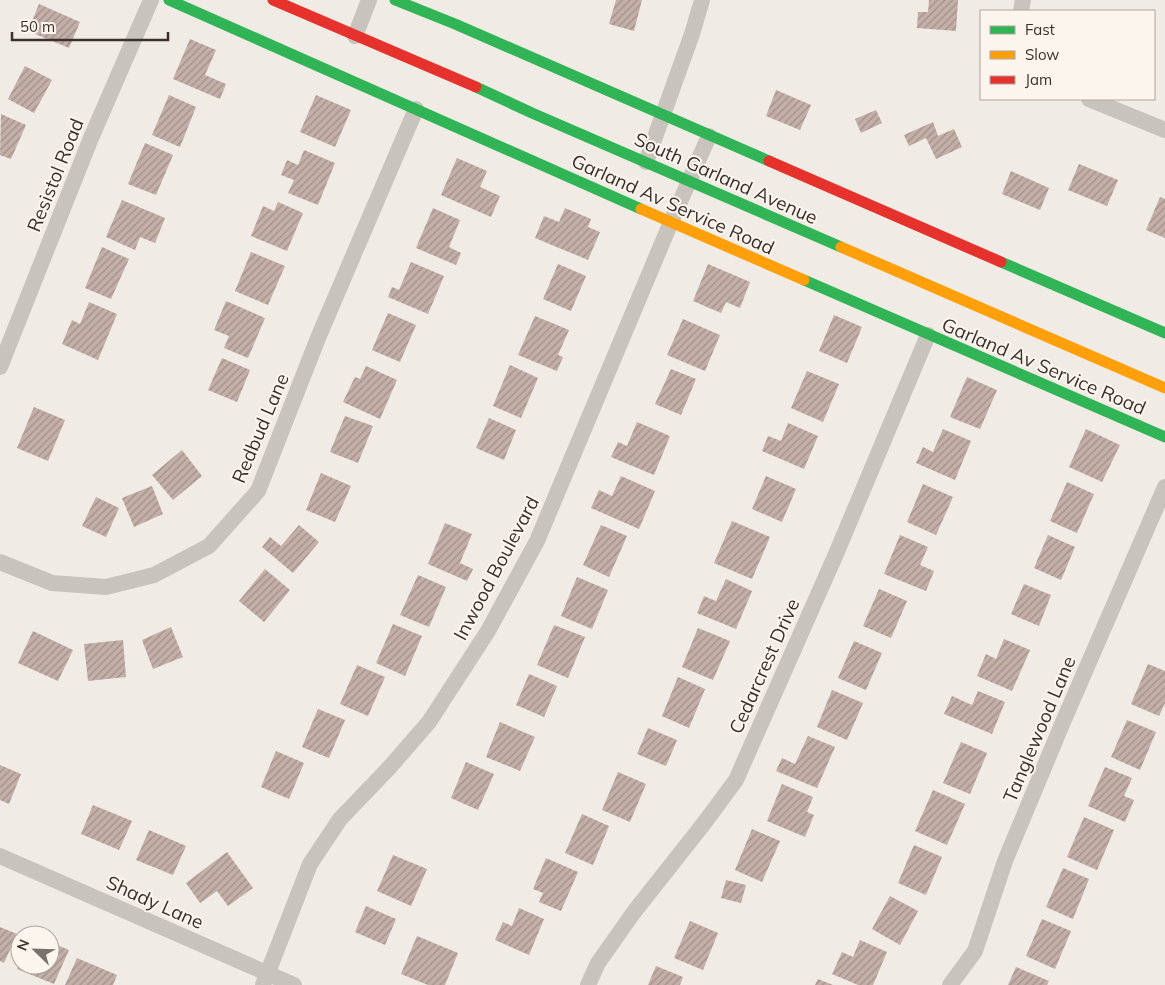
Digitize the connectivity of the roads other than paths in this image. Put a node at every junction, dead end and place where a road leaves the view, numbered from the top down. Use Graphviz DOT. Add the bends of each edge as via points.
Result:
graph roads {
  1 [pos="151,0"];
  2 [pos="168,0"];
  3 [pos="272,0"];
  4 [pos="369,0"];
  5 [pos="395,0"];
  6 [pos="702,0"];
  7 [pos="355,36"];
  8 [pos="1091,100"];
  9 [pos="416,110"];
  10 [pos="663,116"];
  11 [pos="1165,130"];
  12 [pos="709,136"];
  13 [pos="646,162"];
  14 [pos="689,181"];
  15 [pos="671,222"];
  16 [pos="1165,333"];
  17 [pos="928,335"];
  18 [pos="0,367"];
  19 [pos="1165,388"];
  20 [pos="1165,437"];
  21 [pos="1165,487"];
  22 [pos="0,562"];
  23 [pos="0,856"];
  24 [pos="265,979"];
  25 [pos="294,985"];
  26 [pos="588,985"];
  27 [pos="950,985"];
  1 -- 18 [label="street, Resistol Road" via="91,138"];
  2 -- 9 [label="main road, Garland Av Service Road"];
  3 -- 7 [label="main road, South Garland Avenue"];
  4 -- 7 [label="street"];
  5 -- 10 [label="main road, South Garland Avenue"];
  6 -- 10 [label="street"];
  7 -- 13 [label="main road, South Garland Avenue"];
  8 -- 11 [label="street"];
  9 -- 15 [label="main road, Garland Av Service Road"];
  9 -- 22 [label="street, Redbud Lane" via="318,338 258,491 210,546 154,574 106,587 52,583"];
  10 -- 12 [label="main road, South Garland Avenue"];
  10 -- 13 [label="street"];
  12 -- 14 [label="street, Inwood Boulevard"];
  12 -- 16 [label="main road, South Garland Avenue"];
  13 -- 14 [label="main road, South Garland Avenue"];
  14 -- 15 [label="street, Inwood Boulevard"];
  14 -- 19 [label="main road, South Garland Avenue"];
  15 -- 17 [label="main road, Garland Av Service Road"];
  15 -- 24 [label="street, Inwood Boulevard" via="537,541 488,631 429,722 340,819 310,864"];
  17 -- 20 [label="main road, Garland Av Service Road"];
  17 -- 26 [label="street, Cedarcrest Drive" via="736,780 634,912 598,963"];
  21 -- 27 [label="street, Tanglewood Lane" via="1005,861 974,951"];
  23 -- 24 [label="street, Shady Lane"];
  24 -- 25 [label="street, Shady Lane"];
}
